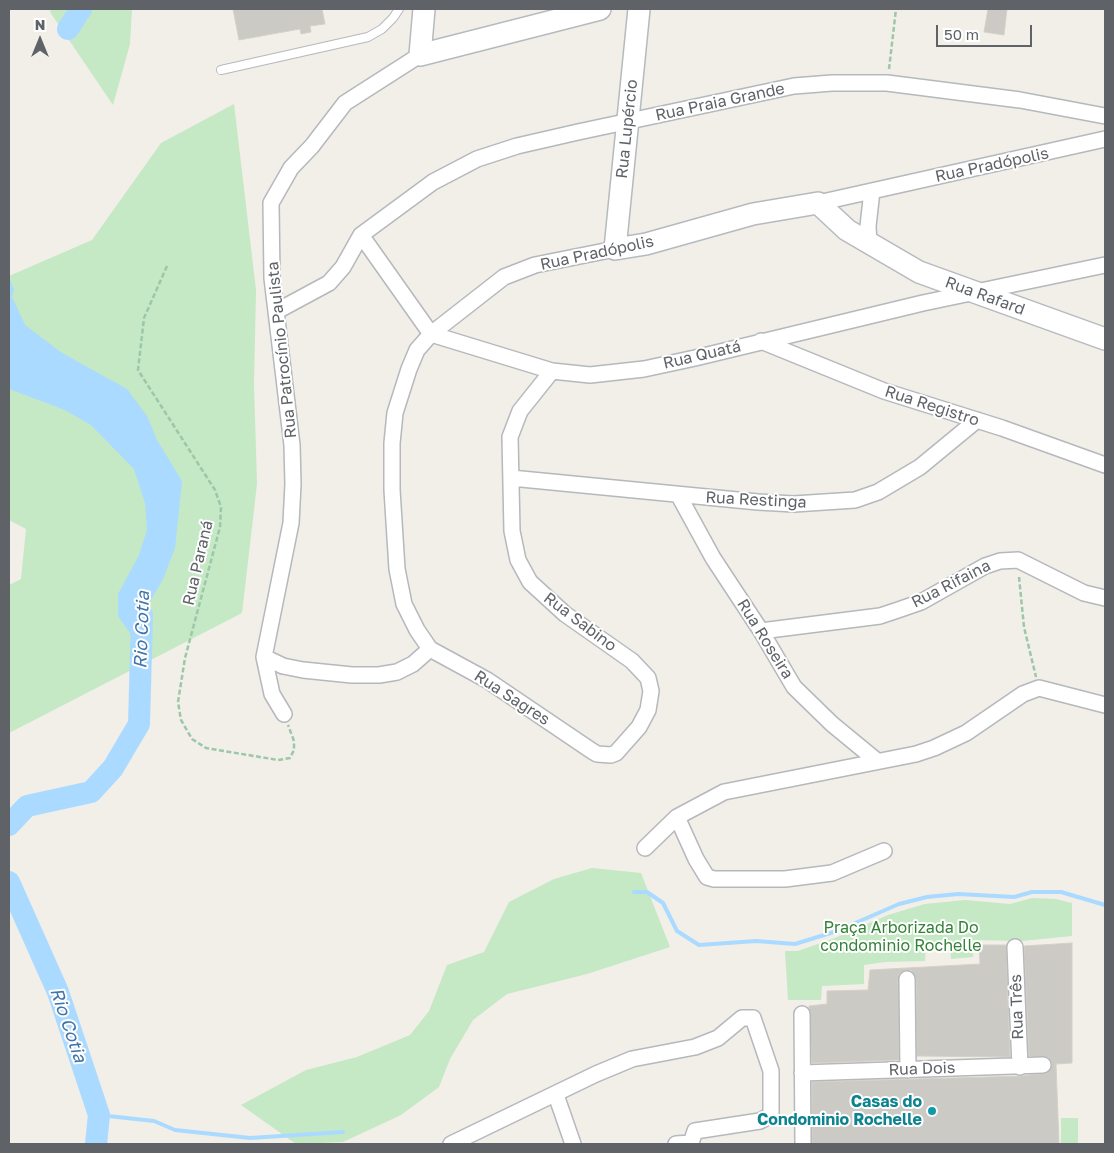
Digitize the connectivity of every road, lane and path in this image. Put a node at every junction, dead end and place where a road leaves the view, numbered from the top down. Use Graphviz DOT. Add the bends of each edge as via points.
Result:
graph roads {
  1 [pos="399,9"];
  2 [pos="424,9"];
  3 [pos="600,9"];
  4 [pos="638,9"];
  5 [pos="896,9"];
  6 [pos="420,55"];
  7 [pos="221,70"];
  8 [pos="887,83"];
  9 [pos="1105,116"];
  10 [pos="628,122"];
  11 [pos="1105,139"];
  12 [pos="872,191"];
  13 [pos="818,203"];
  14 [pos="361,235"];
  15 [pos="870,244"];
  16 [pos="616,249"];
  17 [pos="1105,265"];
  18 [pos="167,266"];
  19 [pos="928,275"];
  20 [pos="973,292"];
  21 [pos="923,303"];
  22 [pos="277,311"];
  23 [pos="431,334"];
  24 [pos="1105,339"];
  25 [pos="761,341"];
  26 [pos="552,371"];
  27 [pos="976,420"];
  28 [pos="1105,465"];
  29 [pos="511,478"];
  30 [pos="678,496"];
  31 [pos="1018,560"];
  32 [pos="1105,598"];
  33 [pos="761,631"];
  34 [pos="430,649"];
  35 [pos="264,657"];
  36 [pos="1039,688"];
  37 [pos="1105,705"];
  38 [pos="284,714"];
  39 [pos="592,751"];
  40 [pos="877,761"];
  41 [pos="677,817"];
  42 [pos="645,848"];
  43 [pos="884,851"];
  44 [pos="1015,947"];
  45 [pos="907,979"];
  46 [pos="802,1014"];
  47 [pos="1043,1065"];
  48 [pos="1020,1067"];
  49 [pos="908,1070"];
  50 [pos="802,1073"];
  51 [pos="556,1095"];
  52 [pos="471,1140"];
  53 [pos="452,1144"];
  54 [pos="573,1144"];
  55 [pos="676,1144"];
  56 [pos="802,1144"];
  1 -- 7 [label="lane" via="382,29 368,37"];
  2 -- 6 [label="street"];
  3 -- 6 [label="street, Rua Patrocínio Paulista"];
  4 -- 10 [label="street, Rua Lupércio"];
  5 -- 8 [label="path"];
  6 -- 22 [label="street, Rua Patrocínio Paulista" via="345,102 312,146 290,168 271,203 272,278"];
  8 -- 9 [label="street, Rua Praia Grande" via="1020,100"];
  8 -- 10 [label="street, Rua Praia Grande" via="794,86"];
  10 -- 14 [label="street, Rua Praia Grande" via="517,146 476,159 433,182"];
  10 -- 16 [label="street, Rua Lupércio"];
  11 -- 12 [label="street, Rua Pradópolis"];
  12 -- 13 [label="street, Rua Pradópolis"];
  12 -- 15 [label="street" via="868,226"];
  13 -- 15 [label="street, Rua Rafard" via="847,230"];
  13 -- 16 [label="street, Rua Pradópolis" via="753,214 646,244"];
  14 -- 22 [label="street, Rua Praia Grande" via="343,267 329,283"];
  14 -- 23 [label="street"];
  15 -- 19 [label="street, Rua Rafard"];
  16 -- 23 [label="street, Rua Pradópolis" via="535,265 504,277"];
  17 -- 20 [label="street, Rua Quatá"];
  18 -- 38 [label="path, Rua Paraná" via="144,318 138,370 216,490 221,507 220,528 185,658 178,702 180,720 192,739 206,748 278,760 290,758 294,750"];
  19 -- 20 [label="street, Rua Rafard"];
  19 -- 21 [label="street"];
  20 -- 21 [label="street, Rua Quatá"];
  20 -- 24 [label="street, Rua Rafard"];
  21 -- 25 [label="street, Rua Quatá"];
  22 -- 35 [label="street, Rua Patrocínio Paulista" via="292,445 292,513"];
  23 -- 26 [label="street, Rua Quatá"];
  23 -- 34 [label="street, Rua Pradópolis" via="417,350 409,368 395,413 392,443 397,569 404,604 416,630"];
  25 -- 26 [label="street, Rua Quatá" via="644,368 590,375"];
  25 -- 27 [label="street, Rua Registro" via="884,391"];
  26 -- 29 [label="street, Rua Sabino" via="520,411 510,437"];
  27 -- 28 [label="street, Rua Registro"];
  27 -- 30 [label="street, Rua Restinga" via="920,467 878,492 855,500 794,504"];
  29 -- 30 [label="street, Rua Restinga"];
  29 -- 39 [label="street, Rua Sabino" via="512,531 518,560 530,582 565,614 632,661 648,678 651,692 648,710 639,727 616,753 606,756"];
  30 -- 33 [label="street, Rua Roseira" via="713,558"];
  31 -- 32 [label="street" via="1084,593"];
  31 -- 33 [label="street, Rua Rifaina" via="992,562 921,602 880,616"];
  31 -- 36 [label="path" via="1024,628"];
  33 -- 40 [label="street, Rua Roseira" via="803,698"];
  34 -- 35 [label="street" via="413,664 397,672 379,675 303,670 283,666"];
  34 -- 39 [label="street, Rua Sagres" via="487,680"];
  35 -- 38 [label="street" via="272,694"];
  36 -- 37 [label="street"];
  36 -- 40 [label="street" via="1023,694 950,741 916,754"];
  40 -- 41 [label="street" via="724,792"];
  41 -- 42 [label="street"];
  41 -- 43 [label="street" via="696,859 707,876 714,879 785,879 832,873"];
  44 -- 48 [label="street, Rua Três"];
  45 -- 49 [label="street"];
  46 -- 50 [label="street"];
  47 -- 48 [label="street, Rua Dois"];
  48 -- 49 [label="street, Rua Dois"];
  49 -- 50 [label="street, Rua Dois"];
  50 -- 56 [label="street"];
  51 -- 52 [label="street"];
  51 -- 54 [label="street"];
  51 -- 55 [label="street" via="632,1059 695,1047 718,1038 742,1018 753,1018 771,1071 771,1114 760,1121 695,1132 691,1143"];
  52 -- 53 [label="street"];
}
